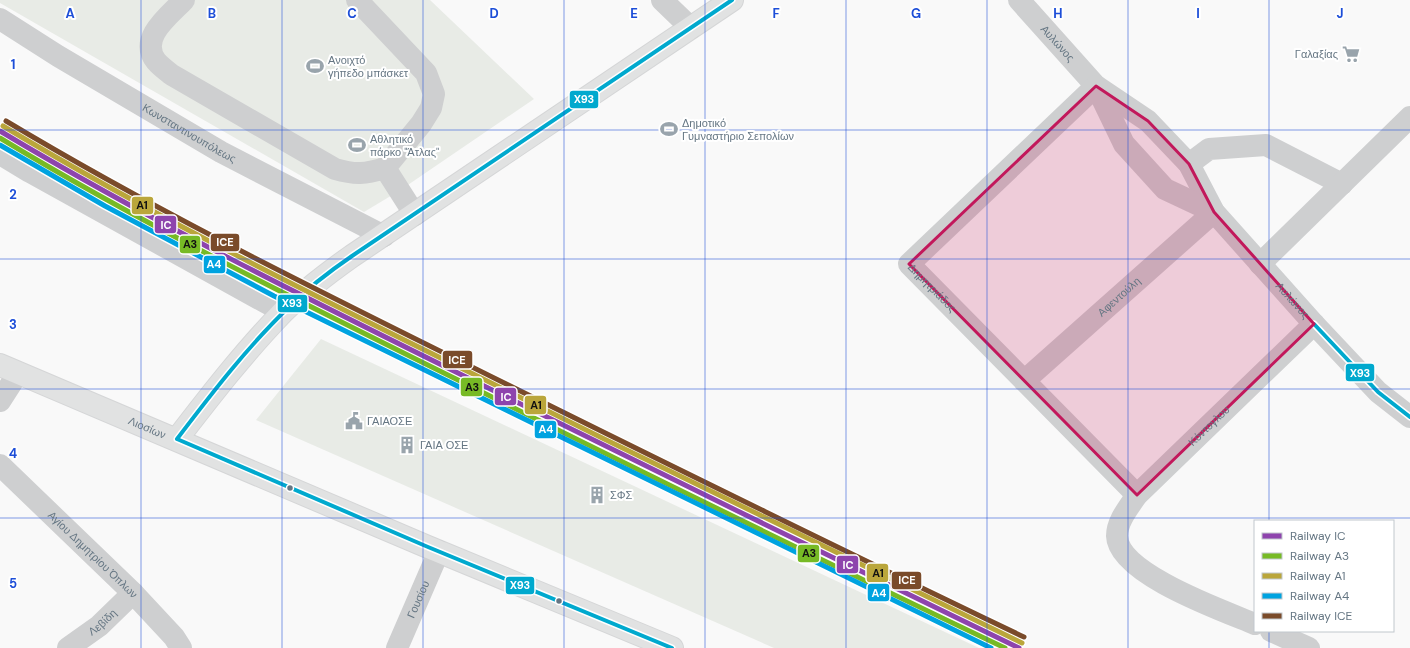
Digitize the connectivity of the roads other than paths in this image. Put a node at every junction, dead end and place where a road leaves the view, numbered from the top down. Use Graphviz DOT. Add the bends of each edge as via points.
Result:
graph roads {
  1 [pos="184,0"];
  2 [pos="357,0"];
  3 [pos="662,0"];
  4 [pos="732,0"];
  5 [pos="1019,0"];
  6 [pos="0,18"];
  7 [pos="691,28"];
  8 [pos="1096,86"];
  9 [pos="1410,117"];
  10 [pos="0,154"];
  11 [pos="1189,164"];
  12 [pos="385,168"];
  13 [pos="1342,184"];
  14 [pos="1214,212"];
  15 [pos="415,215"];
  16 [pos="384,236"];
  17 [pos="1260,264"];
  18 [pos="283,312"];
  19 [pos="1314,324"];
  20 [pos="9,369"];
  21 [pos="1024,381"];
  22 [pos="0,401"];
  23 [pos="1410,417"];
  24 [pos="177,439"];
  25 [pos="0,465"];
  26 [pos="1137,496"];
  27 [pos="439,551"];
  28 [pos="133,593"];
  29 [pos="1254,624"];
  30 [pos="1273,632"];
  31 [pos="68,648"];
  32 [pos="181,648"];
  33 [pos="397,648"];
  34 [pos="672,648"];
  35 [pos="1309,648"];
  1 -- 12 [label="street" via="151,38 151,51 156,61 172,75 335,169 354,174 367,174"];
  2 -- 12 [label="street" via="426,72 434,94 432,108"];
  3 -- 7 [label="street"];
  4 -- 7 [label="main road"];
  5 -- 8 [label="street, Αυλώνος"];
  6 -- 16 [label="street, Κωνσταντινουπόλεως" via="58,56 221,152"];
  7 -- 15 [label="main road"];
  8 -- 11 [label="street, Αυλώνος" via="1148,121"];
  8 -- 14 [label="street, Αυλώνος" via="1124,144 1165,189"];
  8 -- 21 [label="street, Δημητριάδος" via="909,264"];
  9 -- 13 [label="street"];
  10 -- 18 [label="street"];
  11 -- 13 [label="street" via="1209,149 1266,145"];
  11 -- 14 [label="street, Αυλώνος"];
  12 -- 15 [label="street"];
  13 -- 17 [label="street"];
  14 -- 17 [label="street, Αυλώνος"];
  14 -- 21 [label="street, Αφεντούλη"];
  15 -- 16 [label="main road"];
  16 -- 18 [label="main road" via="332,271"];
  17 -- 19 [label="street, Αυλώνος"];
  18 -- 24 [label="main road"];
  19 -- 23 [label="street, Αυλώνος" via="1378,392"];
  19 -- 26 [label="street, Κόντογλου"];
  20 -- 22 [label="street"];
  20 -- 24 [label="main road, Λιοσίων"];
  21 -- 26 [label="street, Δημητριάδος"];
  24 -- 27 [label="main road, Λιοσίων"];
  25 -- 28 [label="street, Αγίου Δημητρίου Όπλων"];
  26 -- 29 [label="street, Κόντογλου" via="1122,517 1117,536 1124,554 1138,568 1171,588"];
  27 -- 33 [label="street, Γουσίου"];
  27 -- 34 [label="main road, Λιοσίων"];
  28 -- 31 [label="street, Λεβίδη" via="99,626"];
  28 -- 32 [label="street, Αγίου Δημητρίου Όπλων"];
  30 -- 35 [label="street"];
}
